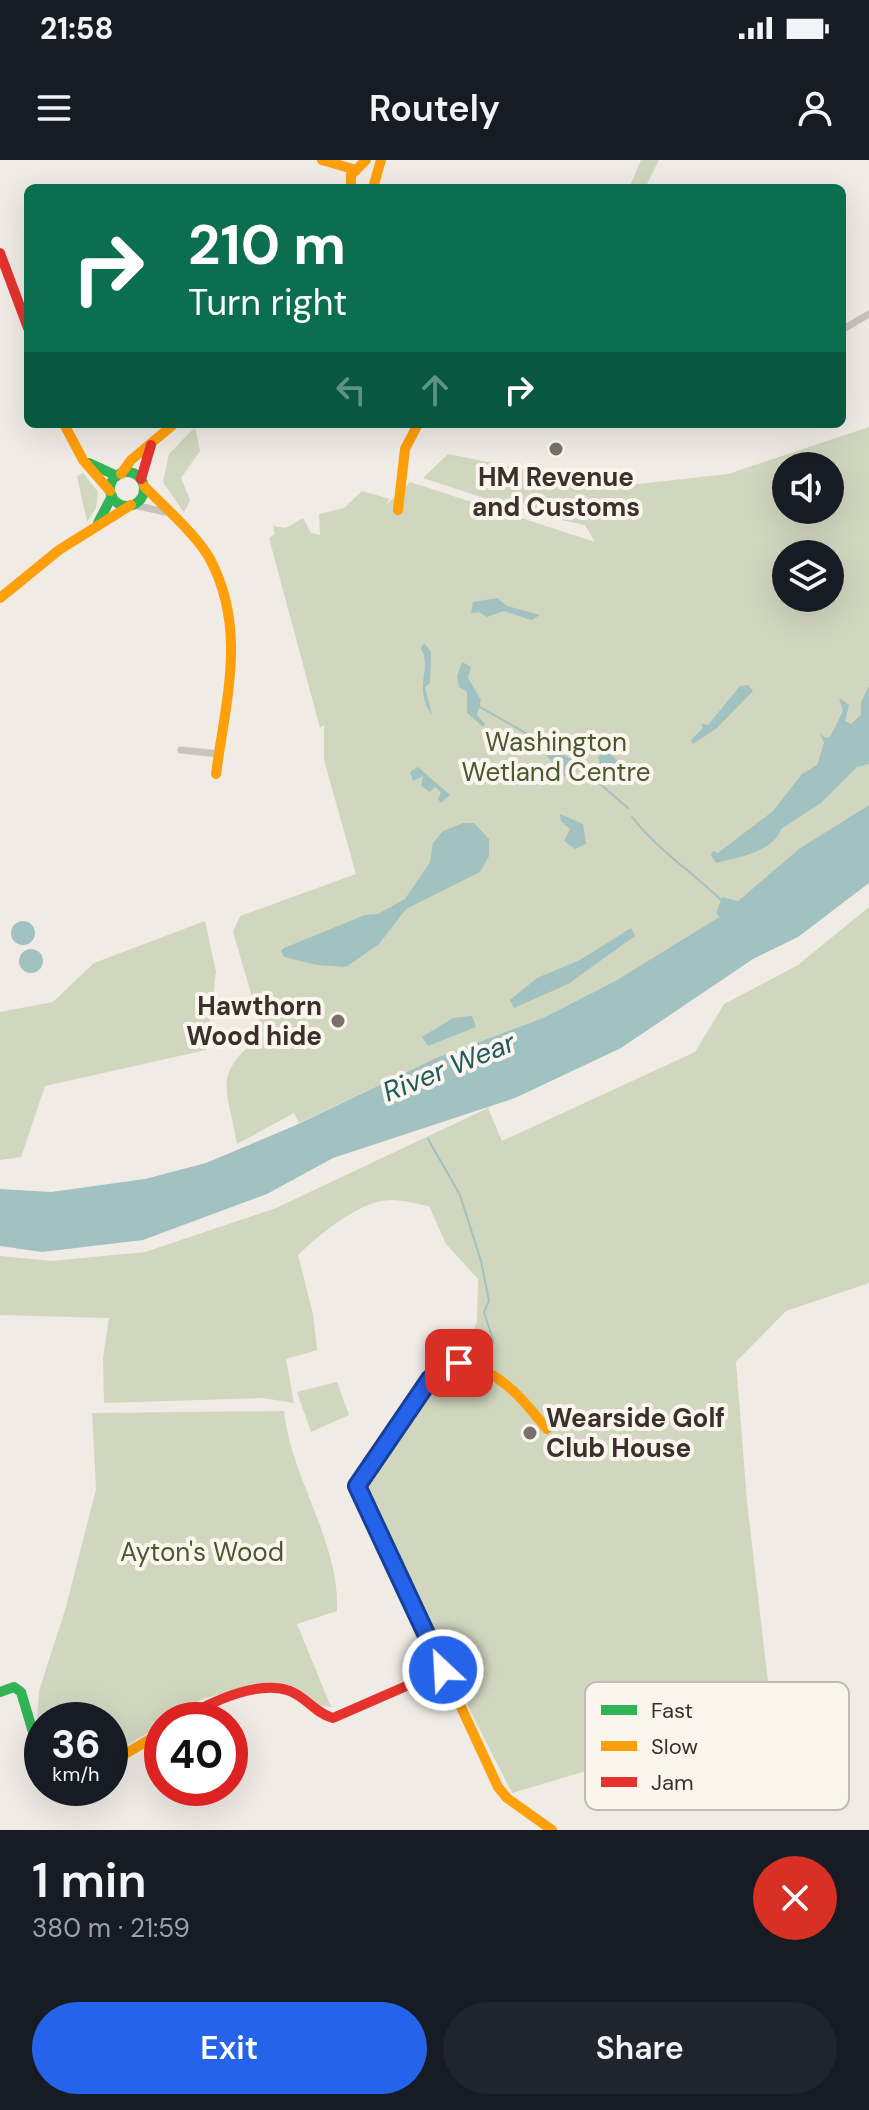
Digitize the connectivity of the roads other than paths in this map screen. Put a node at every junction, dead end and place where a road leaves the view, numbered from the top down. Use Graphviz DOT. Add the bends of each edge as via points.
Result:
graph roads {
  1 [pos="381,160"];
  2 [pos="328,163"];
  3 [pos="355,177"];
  4 [pos="374,183"];
  5 [pos="0,253"];
  6 [pos="869,314"];
  7 [pos="24,317"];
  8 [pos="846,328"];
  9 [pos="65,428"];
  10 [pos="170,428"];
  11 [pos="416,428"];
  12 [pos="151,445"];
  13 [pos="83,460"];
  14 [pos="119,475"];
  15 [pos="142,483"];
  16 [pos="111,494"];
  17 [pos="132,505"];
  18 [pos="398,510"];
  19 [pos="165,512"];
  20 [pos="98,523"];
  21 [pos="0,598"];
  22 [pos="181,750"];
  23 [pos="219,754"];
  24 [pos="216,774"];
  25 [pos="547,1429"];
  26 [pos="443,1670"];
  27 [pos="0,1692"];
  28 [pos="24,1702"];
  29 [pos="214,1702"];
  30 [pos="552,1830"];
  1 -- 4 [label="street"];
  2 -- 3 [label="street"];
  3 -- 4 [label="street" via="369,170"];
  5 -- 7 [label="street"];
  6 -- 8 [label="street"];
  9 -- 13 [label="street"];
  10 -- 12 [label="street"];
  11 -- 18 [label="street" via="405,449"];
  12 -- 14 [label="street"];
  12 -- 15 [label="street"];
  13 -- 14 [label="street"];
  13 -- 16 [label="street"];
  14 -- 15 [label="street" via="132,473"];
  14 -- 16 [label="street"];
  15 -- 17 [label="street" via="142,497"];
  15 -- 19 [label="street"];
  16 -- 17 [label="street" via="120,504"];
  16 -- 20 [label="street"];
  17 -- 19 [label="street"];
  17 -- 20 [label="street"];
  19 -- 23 [label="street" via="209,557 232,622"];
  20 -- 21 [label="street"];
  22 -- 23 [label="street"];
  23 -- 24 [label="street"];
  25 -- 26 [label="street" via="507,1382 486,1368 444,1366 357,1486"];
  26 -- 29 [label="street" via="333,1718 280,1689"];
  26 -- 30 [label="street" via="502,1794"];
  27 -- 28 [label="street" via="14,1687"];
}
